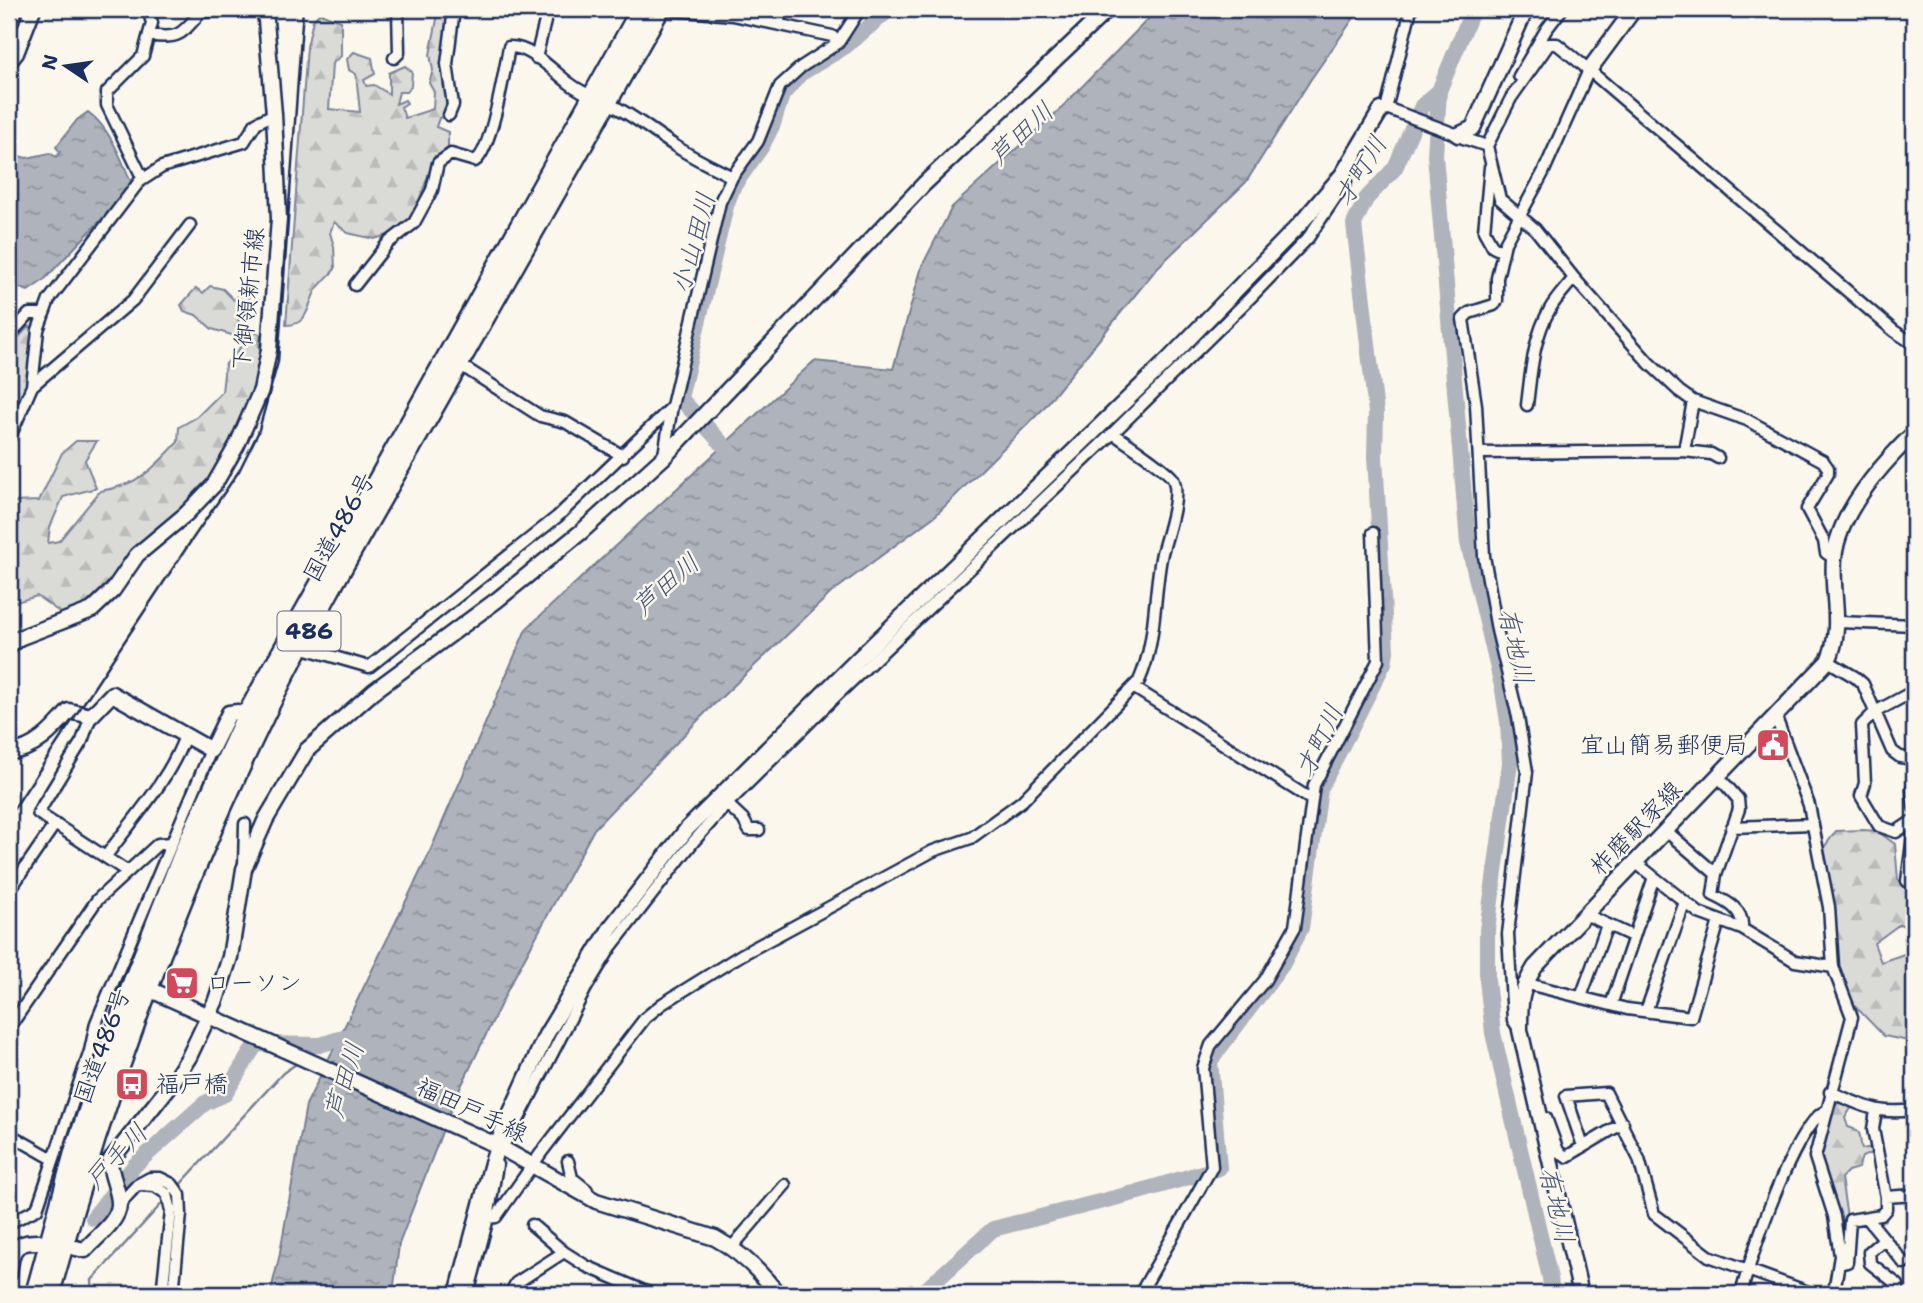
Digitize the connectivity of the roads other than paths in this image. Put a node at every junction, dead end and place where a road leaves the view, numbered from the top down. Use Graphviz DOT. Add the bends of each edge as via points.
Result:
graph roads {
  1 [pos="33,9"];
  2 [pos="148,9"];
  3 [pos="229,9"];
  4 [pos="265,9"];
  5 [pos="398,9"];
  6 [pos="454,9"];
  7 [pos="548,9"];
  8 [pos="641,9"];
  9 [pos="660,9"];
  10 [pos="782,9"];
  11 [pos="860,9"];
  12 [pos="1108,9"];
  13 [pos="1411,9"];
  14 [pos="1526,9"];
  15 [pos="1562,9"];
  16 [pos="1634,9"];
  17 [pos="778,24"];
  18 [pos="149,35"];
  19 [pos="838,43"];
  20 [pos="394,58"];
  21 [pos="536,58"];
  22 [pos="9,62"];
  23 [pos="1589,70"];
  24 [pos="1511,98"];
  25 [pos="599,100"];
  26 [pos="1385,110"];
  27 [pos="274,114"];
  28 [pos="449,115"];
  29 [pos="1460,134"];
  30 [pos="1487,146"];
  31 [pos="1492,164"];
  32 [pos="1342,175"];
  33 [pos="732,177"];
  34 [pos="143,179"];
  35 [pos="1520,216"];
  36 [pos="190,225"];
  37 [pos="1503,252"];
  38 [pos="1574,278"];
  39 [pos="355,285"];
  40 [pos="43,314"];
  41 [pos="9,336"];
  42 [pos="1914,344"];
  43 [pos="458,364"];
  44 [pos="32,386"];
  45 [pos="1693,401"];
  46 [pos="1527,405"];
  47 [pos="672,407"];
  48 [pos="1113,433"];
  49 [pos="1914,433"];
  50 [pos="9,439"];
  51 [pos="1684,451"];
  52 [pos="1479,453"];
  53 [pos="622,456"];
  54 [pos="664,457"];
  55 [pos="1718,458"];
  56 [pos="1373,533"];
  57 [pos="1834,558"];
  58 [pos="1838,622"];
  59 [pos="1914,627"];
  60 [pos="9,646"];
  61 [pos="300,647"];
  62 [pos="1828,661"];
  63 [pos="1133,687"];
  64 [pos="1914,691"];
  65 [pos="1875,712"];
  66 [pos="1775,715"];
  67 [pos="91,716"];
  68 [pos="255,717"];
  69 [pos="185,736"];
  70 [pos="211,750"];
  71 [pos="9,752"];
  72 [pos="1914,758"];
  73 [pos="1718,776"];
  74 [pos="1914,782"];
  75 [pos="1312,800"];
  76 [pos="727,804"];
  77 [pos="1914,807"];
  78 [pos="1914,820"];
  79 [pos="55,824"];
  80 [pos="245,824"];
  81 [pos="1813,824"];
  82 [pos="1732,827"];
  83 [pos="1914,829"];
  84 [pos="759,830"];
  85 [pos="1665,830"];
  86 [pos="694,841"];
  87 [pos="171,843"];
  88 [pos="671,850"];
  89 [pos="106,856"];
  90 [pos="1635,862"];
  91 [pos="244,869"];
  92 [pos="128,872"];
  93 [pos="1716,874"];
  94 [pos="1654,877"];
  95 [pos="1907,881"];
  96 [pos="9,891"];
  97 [pos="1685,902"];
  98 [pos="1584,914"];
  99 [pos="1719,921"];
  100 [pos="1607,925"];
  101 [pos="1742,929"];
  102 [pos="1634,937"];
  103 [pos="1833,967"];
  104 [pos="1524,983"];
  105 [pos="141,985"];
  106 [pos="1580,997"];
  107 [pos="1611,1005"];
  108 [pos="1646,1012"];
  109 [pos="209,1015"];
  110 [pos="11,1021"];
  111 [pos="1520,1030"];
  112 [pos="1830,1092"];
  113 [pos="1535,1097"];
  114 [pos="1914,1110"];
  115 [pos="1826,1111"];
  116 [pos="1876,1111"];
  117 [pos="1623,1123"];
  118 [pos="9,1134"];
  119 [pos="495,1145"];
  120 [pos="1583,1146"];
  121 [pos="53,1159"];
  122 [pos="568,1161"];
  123 [pos="533,1165"];
  124 [pos="137,1185"];
  125 [pos="785,1185"];
  126 [pos="1914,1195"];
  127 [pos="587,1196"];
  128 [pos="1886,1197"];
  129 [pos="119,1205"];
  130 [pos="488,1218"];
  131 [pos="1868,1219"];
  132 [pos="9,1223"];
  133 [pos="533,1225"];
  134 [pos="1883,1240"];
  135 [pos="56,1245"];
  136 [pos="732,1247"];
  137 [pos="564,1252"];
  138 [pos="1904,1263"];
  139 [pos="1839,1264"];
  140 [pos="1748,1270"];
  141 [pos="9,1274"];
  142 [pos="35,1294"];
  143 [pos="50,1294"];
  144 [pos="162,1294"];
  145 [pos="173,1294"];
  146 [pos="457,1294"];
  147 [pos="468,1294"];
  148 [pos="510,1294"];
  149 [pos="651,1294"];
  150 [pos="778,1294"];
  151 [pos="1140,1294"];
  152 [pos="1581,1294"];
  153 [pos="1741,1294"];
  154 [pos="1814,1294"];
  155 [pos="1831,1294"];
  156 [pos="1897,1294"];
  1 -- 22 [label="street"];
  2 -- 18 [label="street"];
  3 -- 18 [label="street" via="201,12 181,33 169,38"];
  4 -- 27 [label="street, 下御領新市線"];
  5 -- 20 [label="street" via="399,53"];
  6 -- 28 [label="street" via="447,64 453,105"];
  7 -- 21 [label="street"];
  8 -- 25 [label="highway, 国道486号 / 486"];
  9 -- 17 [label="street"];
  9 -- 25 [label="highway, 国道486号 / 486"];
  10 -- 17 [label="street"];
  11 -- 19 [label="street"];
  12 -- 54 [label="street" via="924,184"];
  13 -- 26 [label="street"];
  14 -- 29 [label="street" via="1473,128"];
  15 -- 24 [label="street" via="1520,74"];
  16 -- 23 [label="street"];
  17 -- 19 [label="street" via="832,36"];
  18 -- 34 [label="street" via="143,56 107,92 107,104"];
  19 -- 33 [label="street" via="780,86 758,141"];
  21 -- 25 [label="street"];
  21 -- 39 [label="street" via="509,47 481,158 475,161 451,154 438,163 432,190 414,223 388,243"];
  23 -- 24 [label="street" via="1556,44 1549,44"];
  23 -- 35 [label="street"];
  23 -- 42 [label="street"];
  24 -- 30 [label="street"];
  25 -- 33 [label="street"];
  25 -- 43 [label="highway, 国道486号 / 486"];
  25 -- 68 [label="highway, 国道486号 / 486" via="382,469"];
  26 -- 29 [label="street"];
  26 -- 32 [label="street"];
  27 -- 34 [label="street" via="256,123 244,142 162,167"];
  27 -- 60 [label="street, 下御領新市線" via="279,219 269,350 261,390 237,445 214,485 137,555 113,590 92,610"];
  29 -- 30 [label="street"];
  30 -- 31 [label="street"];
  31 -- 35 [label="street" via="1500,199"];
  31 -- 37 [label="street" via="1484,231 1493,247"];
  32 -- 48 [label="street" via="1346,182 1308,238"];
  32 -- 88 [label="street" via="1169,359 855,662"];
  33 -- 47 [label="street" via="720,202"];
  34 -- 40 [label="street" via="49,300"];
  35 -- 37 [label="street"];
  35 -- 38 [label="street"];
  36 -- 44 [label="street" via="133,300"];
  37 -- 52 [label="street" via="1497,301 1463,319"];
  38 -- 45 [label="street" via="1649,363"];
  38 -- 46 [label="street" via="1550,308 1541,329"];
  40 -- 41 [label="street" via="29,314"];
  40 -- 44 [label="street"];
  43 -- 53 [label="street" via="540,416 565,422"];
  43 -- 61 [label="highway, 国道486号 / 486"];
  44 -- 50 [label="street"];
  45 -- 51 [label="street"];
  45 -- 57 [label="street" via="1747,420 1823,461 1828,474 1807,509 1826,553"];
  47 -- 53 [label="street"];
  47 -- 54 [label="street"];
  48 -- 63 [label="street" via="1172,478 1177,492 1159,567 1146,666"];
  48 -- 76 [label="street"];
  49 -- 57 [label="street, 柞磨駅家線" via="1863,491 1839,535"];
  51 -- 52 [label="street"];
  51 -- 55 [label="street"];
  52 -- 111 [label="street" via="1484,556 1527,772 1508,934 1513,1020"];
  53 -- 61 [label="street" via="557,517 369,667"];
  54 -- 91 [label="street" via="581,532 374,691 307,750 265,819"];
  56 -- 75 [label="street" via="1378,660 1314,785"];
  57 -- 58 [label="street, 柞磨駅家線"];
  58 -- 59 [label="street"];
  58 -- 62 [label="street, 柞磨駅家線"];
  61 -- 68 [label="highway, 国道486号 / 486"];
  62 -- 65 [label="street" via="1863,684"];
  62 -- 66 [label="street, 柞磨駅家線"];
  63 -- 75 [label="street"];
  63 -- 123 [label="street" via="1022,801 971,838 933,851 662,1004 645,1018"];
  64 -- 65 [label="street"];
  65 -- 72 [label="street" via="1892,751"];
  65 -- 78 [label="street" via="1861,725 1865,783 1861,796 1879,825 1896,832"];
  66 -- 73 [label="street, 柞磨駅家線"];
  66 -- 81 [label="street"];
  67 -- 69 [label="street" via="113,694"];
  67 -- 71 [label="street" via="69,711 51,732 19,752"];
  67 -- 79 [label="street" via="82,741 38,813"];
  68 -- 70 [label="street" via="229,713"];
  68 -- 105 [label="highway, 国道486号 / 486" via="186,849"];
  69 -- 70 [label="street"];
  69 -- 89 [label="street" via="155,789"];
  70 -- 87 [label="street"];
  73 -- 82 [label="street" via="1738,799"];
  73 -- 85 [label="street, 柞磨駅家線"];
  74 -- 77 [label="street"];
  75 -- 151 [label="street" via="1295,927 1265,980 1211,1045 1203,1068 1212,1167"];
  76 -- 84 [label="street" via="749,830"];
  76 -- 86 [label="street"];
  79 -- 89 [label="street"];
  79 -- 96 [label="street"];
  80 -- 91 [label="street"];
  81 -- 82 [label="street"];
  81 -- 103 [label="street" via="1829,907"];
  82 -- 93 [label="street"];
  83 -- 95 [label="street"];
  85 -- 90 [label="street, 柞磨駅家線"];
  85 -- 93 [label="street"];
  86 -- 88 [label="street"];
  86 -- 119 [label="street" via="611,947 512,1132 505,1142"];
  87 -- 92 [label="street" via="158,844"];
  87 -- 121 [label="street" via="96,1023"];
  88 -- 119 [label="street" via="611,928 546,1035"];
  89 -- 92 [label="street"];
  90 -- 94 [label="street"];
  90 -- 98 [label="street, 柞磨駅家線"];
  91 -- 109 [label="street" via="230,957"];
  92 -- 110 [label="street" via="97,900"];
  93 -- 101 [label="street" via="1713,895 1734,906"];
  94 -- 97 [label="street"];
  94 -- 102 [label="street"];
  97 -- 99 [label="street"];
  97 -- 108 [label="street"];
  98 -- 100 [label="street"];
  98 -- 104 [label="street, 柞磨駅家線"];
  99 -- 101 [label="street"];
  99 -- 108 [label="street" via="1691,1017"];
  100 -- 102 [label="street"];
  100 -- 106 [label="street"];
  101 -- 103 [label="street" via="1795,961"];
  102 -- 107 [label="street"];
  103 -- 112 [label="street" via="1853,1017"];
  104 -- 106 [label="street"];
  104 -- 111 [label="street"];
  105 -- 109 [label="street, 福田戸手線"];
  105 -- 135 [label="highway, 国道486号 / 486" via="75,1149"];
  106 -- 107 [label="street"];
  107 -- 108 [label="street"];
  109 -- 119 [label="street, 福田戸手線"];
  109 -- 129 [label="street" via="177,1075 110,1161"];
  111 -- 113 [label="street"];
  112 -- 115 [label="street"];
  112 -- 116 [label="street"];
  113 -- 120 [label="street" via="1558,1151 1566,1157"];
  113 -- 152 [label="street"];
  114 -- 116 [label="street"];
  115 -- 139 [label="street" via="1815,1157 1834,1216"];
  115 -- 140 [label="street" via="1805,1131 1790,1159"];
  116 -- 128 [label="street" via="1873,1129"];
  117 -- 120 [label="street"];
  117 -- 120 [label="street" via="1606,1093 1566,1096"];
  117 -- 140 [label="street" via="1654,1213 1709,1256"];
  118 -- 121 [label="street"];
  119 -- 123 [label="street, 福田戸手線"];
  119 -- 130 [label="street" via="496,1174"];
  119 -- 146 [label="street"];
  121 -- 132 [label="street" via="37,1209"];
  122 -- 127 [label="street" via="572,1178 589,1191"];
  123 -- 127 [label="street, 福田戸手線"];
  123 -- 130 [label="street" via="496,1217"];
  124 -- 129 [label="street"];
  124 -- 144 [label="street" via="155,1186 167,1194 171,1211"];
  124 -- 145 [label="street" via="160,1178 180,1195"];
  125 -- 136 [label="street"];
  126 -- 128 [label="street"];
  127 -- 136 [label="street, 福田戸手線"];
  128 -- 131 [label="street" via="1886,1209"];
  129 -- 135 [label="street" via="114,1219 85,1250"];
  130 -- 147 [label="street"];
  131 -- 134 [label="street"];
  131 -- 139 [label="street" via="1850,1220 1847,1262"];
  133 -- 137 [label="street"];
  134 -- 138 [label="street"];
  134 -- 156 [label="street" via="1869,1252 1870,1264 1898,1285"];
  135 -- 141 [label="street" via="24,1242 14,1250"];
  135 -- 142 [label="highway, 国道486号 / 486"];
  135 -- 143 [label="highway, 国道486号 / 486"];
  136 -- 150 [label="street, 福田戸手線"];
  137 -- 148 [label="street" via="516,1283"];
  137 -- 149 [label="street" via="602,1275"];
  139 -- 155 [label="street"];
  140 -- 153 [label="street"];
  140 -- 154 [label="street"];
}
